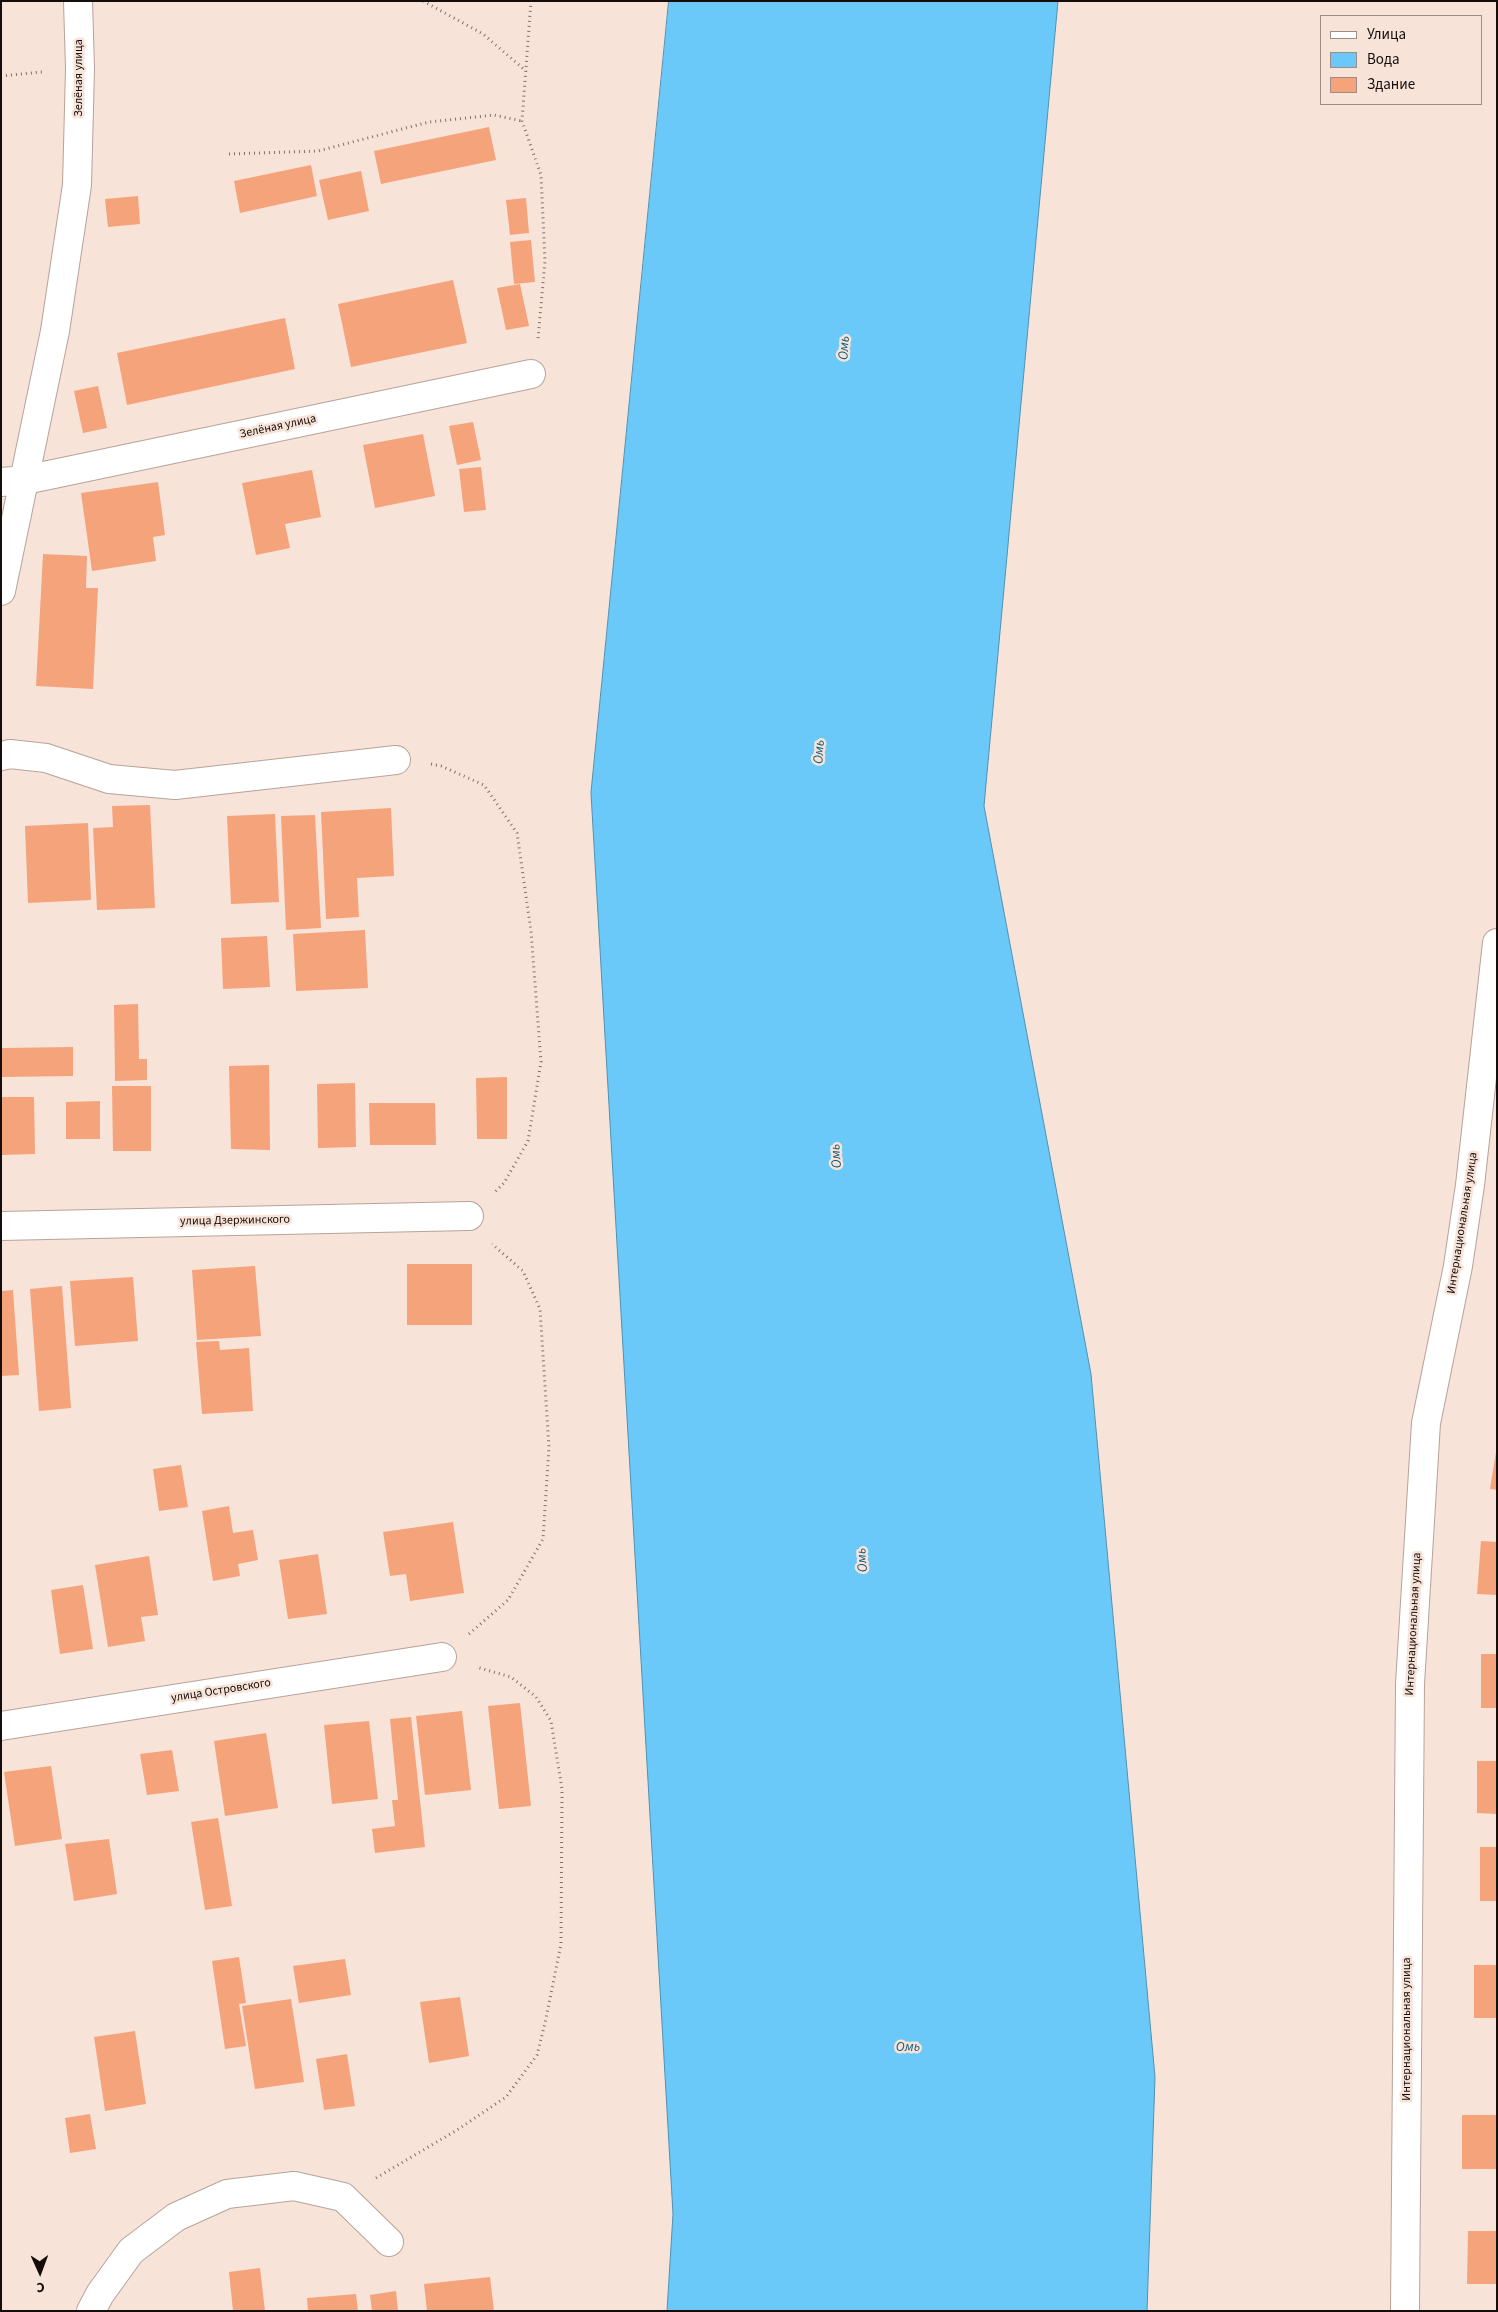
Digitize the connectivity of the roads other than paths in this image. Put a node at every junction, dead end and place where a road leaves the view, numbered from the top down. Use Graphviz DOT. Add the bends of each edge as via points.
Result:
graph roads {
  1 [pos="78,1"];
  2 [pos="531,374"];
  3 [pos="13,481"];
  4 [pos="1,591"];
  5 [pos="1,756"];
  6 [pos="396,760"];
  7 [pos="1497,943"];
  8 [pos="469,1216"];
  9 [pos="1,1226"];
  10 [pos="442,1657"];
  11 [pos="1,1726"];
  12 [pos="389,2242"];
  13 [pos="91,2311"];
  14 [pos="1405,2311"];
  1 -- 3 [label="street, Зелёная улица" via="77,185 55,332"];
  2 -- 3 [label="street, Зелёная улица"];
  3 -- 4 [label="street, Зелёная улица"];
  5 -- 6 [label="street" via="46,758 110,779 175,785"];
  7 -- 14 [label="street, Интернациональная улица" via="1470,1186 1458,1266 1426,1423 1410,1684"];
  8 -- 9 [label="street, улица Дзержинского"];
  10 -- 11 [label="street, улица Островского"];
  12 -- 13 [label="street" via="343,2197 294,2186 227,2194 176,2217 131,2251"];
}
